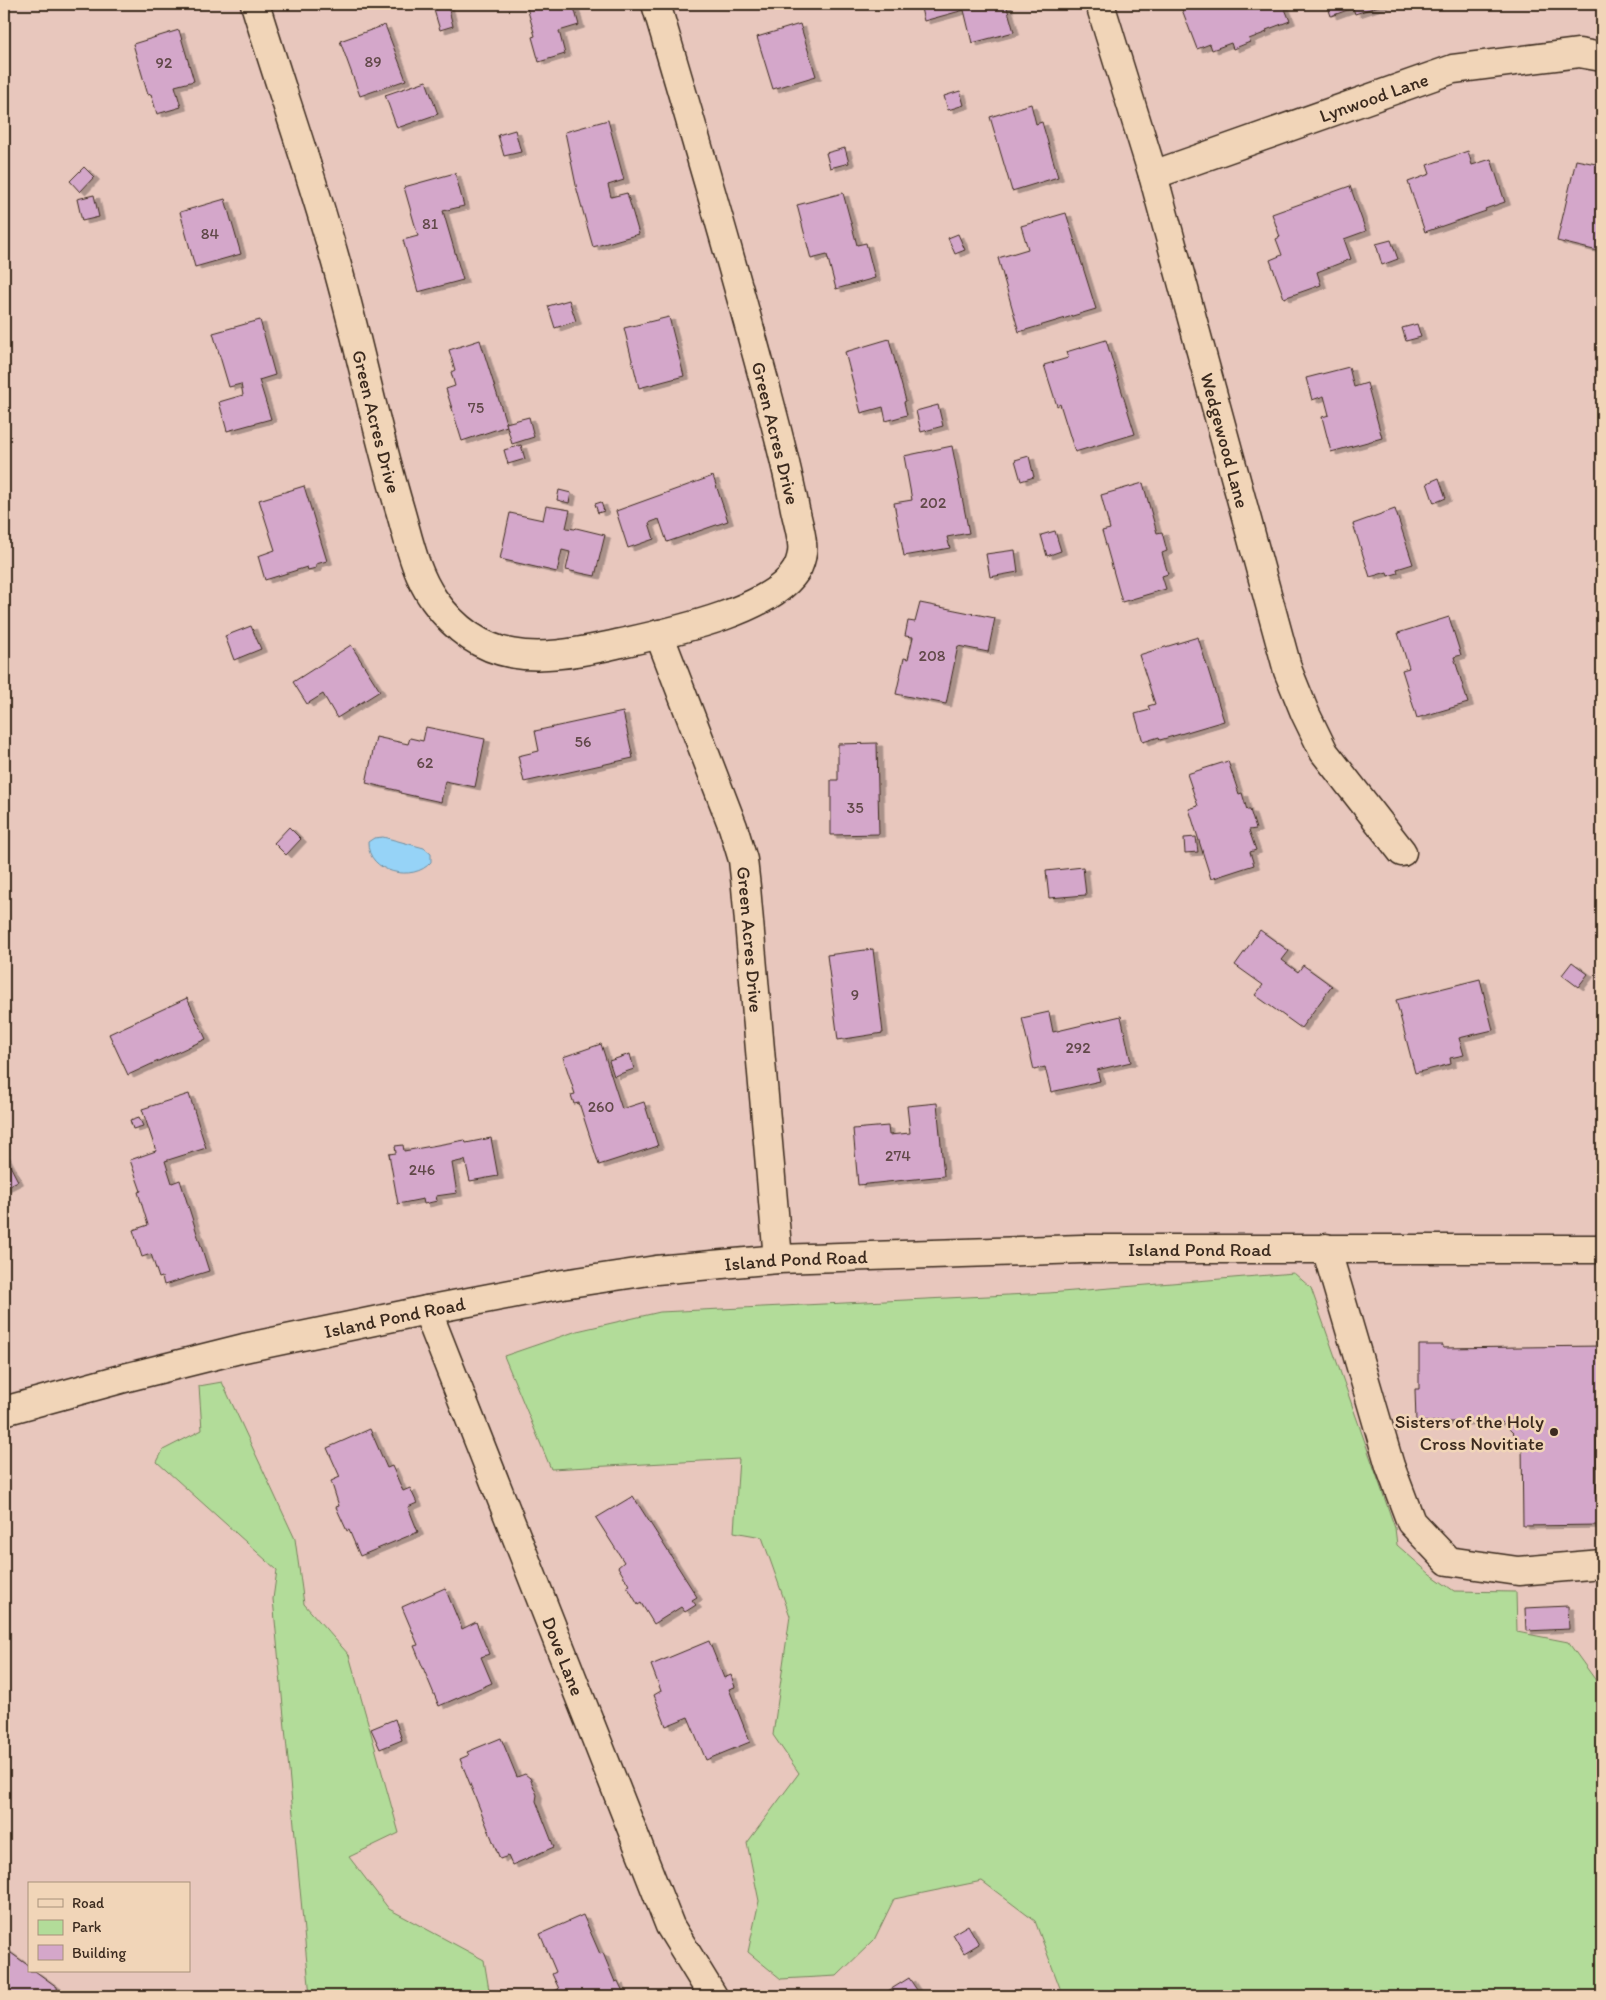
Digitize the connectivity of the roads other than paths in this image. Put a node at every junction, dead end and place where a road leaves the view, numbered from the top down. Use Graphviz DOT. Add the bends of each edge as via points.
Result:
graph roads {
  1 [pos="255,4"];
  2 [pos="656,4"];
  3 [pos="1100,4"];
  4 [pos="1602,57"];
  5 [pos="1153,176"];
  6 [pos="659,634"];
  7 [pos="1402,852"];
  8 [pos="1326,1248"];
  9 [pos="1602,1249"];
  10 [pos="778,1259"];
  11 [pos="427,1310"];
  12 [pos="4,1411"];
  13 [pos="1602,1564"];
  14 [pos="713,1996"];
  1 -- 6 [label="street, Green Acres Drive" via="335,259 392,484 419,574 434,599 457,628 477,643 515,654 572,654"];
  2 -- 6 [label="street, Green Acres Drive" via="781,445 802,544 800,564 777,590 726,615"];
  3 -- 5 [label="street, Wedgewood Lane"];
  4 -- 5 [label="street, Lynwood Lane" via="1579,53 1454,68"];
  5 -- 7 [label="street, Wedgewood Lane" via="1288,671 1324,752"];
  6 -- 10 [label="street, Green Acres Drive" via="722,796 743,860"];
  8 -- 9 [label="street, Island Pond Road"];
  8 -- 10 [label="street, Island Pond Road" via="1082,1250"];
  8 -- 13 [label="street" via="1390,1466 1411,1522 1448,1561 1518,1571"];
  10 -- 11 [label="street, Island Pond Road" via="656,1270"];
  11 -- 12 [label="street, Island Pond Road" via="244,1348"];
  11 -- 14 [label="street, Dove Lane" via="670,1926"];
}
